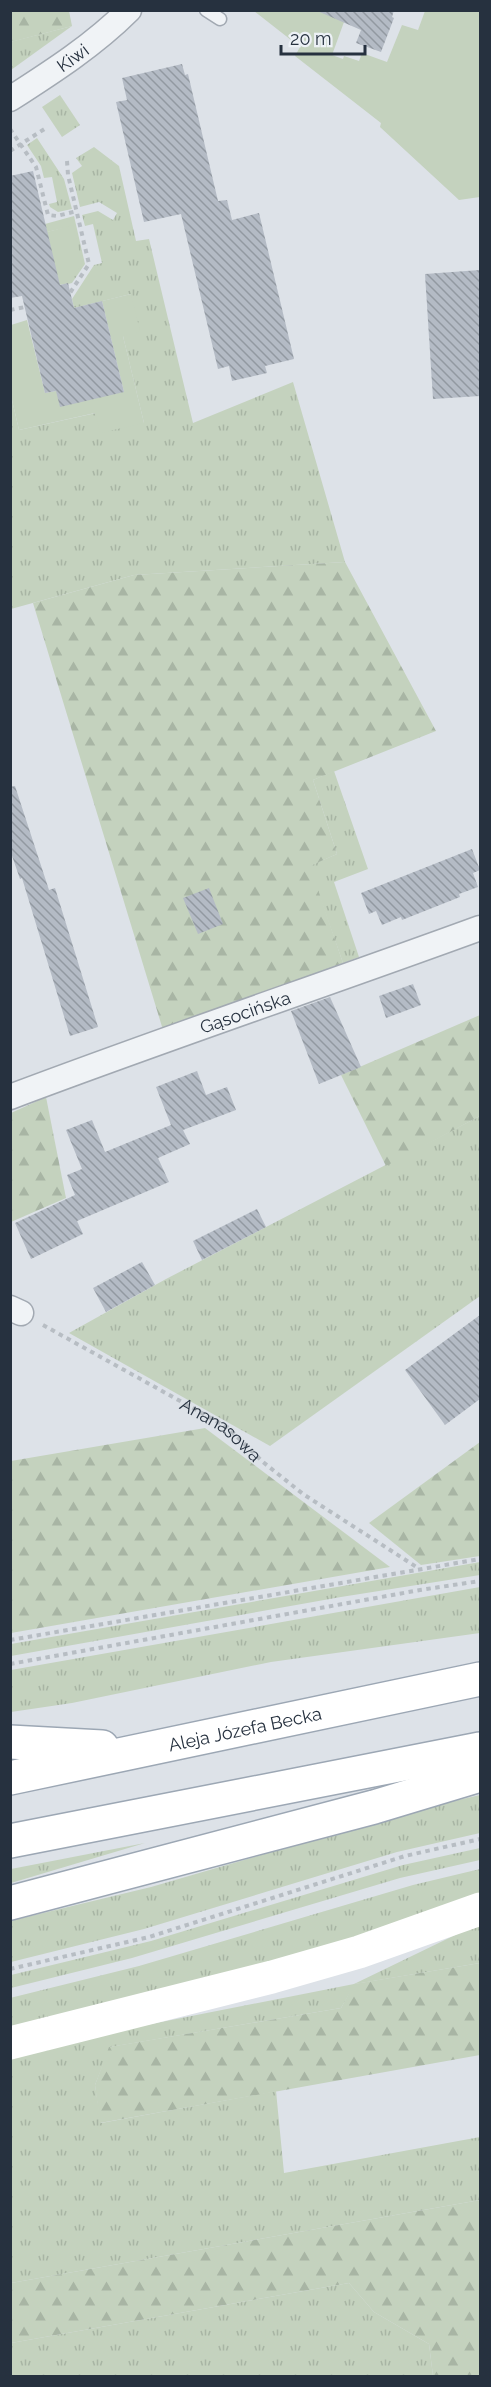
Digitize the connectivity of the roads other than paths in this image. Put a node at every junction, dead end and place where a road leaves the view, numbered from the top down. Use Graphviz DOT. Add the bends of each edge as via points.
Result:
graph roads {
  1 [pos="129,10"];
  2 [pos="206,10"];
  3 [pos="219,19"];
  4 [pos="10,99"];
  5 [pos="480,928"];
  6 [pos="10,1097"];
  7 [pos="480,1678"];
  8 [pos="10,1742"];
  9 [pos="154,1749"];
  10 [pos="480,1749"];
  11 [pos="480,1774"];
  12 [pos="10,1778"];
  13 [pos="10,1841"];
  14 [pos="10,1903"];
  15 [pos="480,1909"];
  16 [pos="10,2043"];
  1 -- 4 [label="street, Kiwi" via="71,59"];
  2 -- 3 [label="lane"];
  5 -- 6 [label="street, Gąsocińska"];
  7 -- 9 [label="main road, Aleja Józefa Becka"];
  8 -- 9 [label="main road"];
  9 -- 12 [label="main road, Aleja Józefa Becka"];
  10 -- 13 [label="main road"];
  11 -- 14 [label="main road" via="374,1807"];
  15 -- 16 [label="main road" via="359,1952 272,1977"];
}
